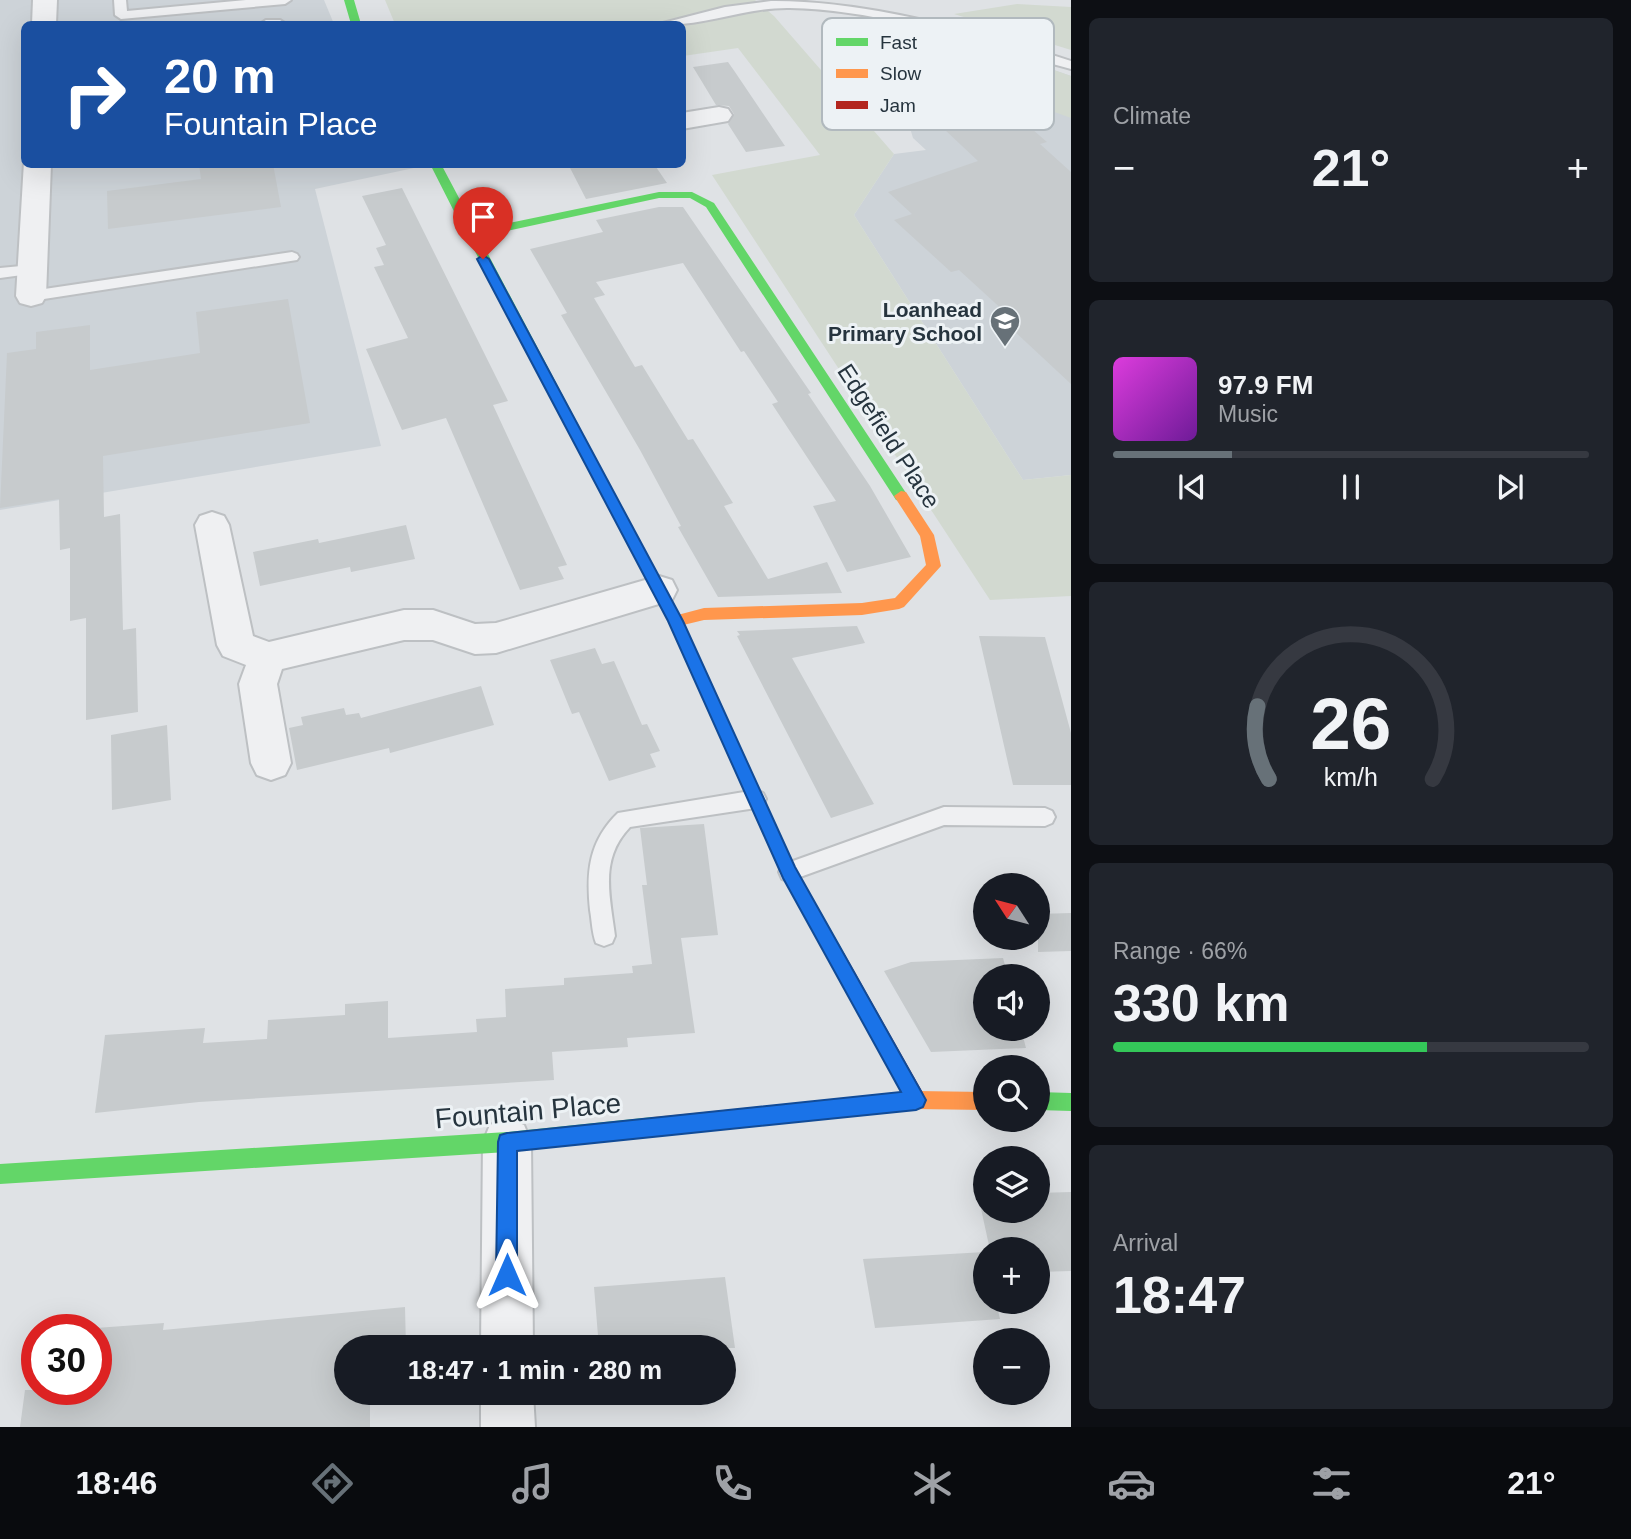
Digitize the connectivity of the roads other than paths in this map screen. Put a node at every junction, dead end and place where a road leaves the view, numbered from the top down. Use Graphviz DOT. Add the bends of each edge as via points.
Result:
graph roads {
  1 [pos="45,0"];
  2 [pos="120,0"];
  3 [pos="285,0"];
  4 [pos="349,0"];
  5 [pos="892,18"];
  6 [pos="44,21"];
  7 [pos="355,21"];
  8 [pos="681,21"];
  9 [pos="1054,59"];
  10 [pos="1071,65"];
  11 [pos="719,115"];
  12 [pos="686,117"];
  13 [pos="37,168"];
  14 [pos="437,168"];
  15 [pos="470,235"];
  16 [pos="292,257"];
  17 [pos="0,274"];
  18 [pos="32,283"];
  19 [pos="212,526"];
  20 [pos="667,605"];
  21 [pos="268,657"];
  22 [pos="271,763"];
  23 [pos="756,799"];
  24 [pos="1045,817"];
  25 [pos="789,872"];
  26 [pos="604,936"];
  27 [pos="916,1100"];
  28 [pos="973,1101"];
  29 [pos="1050,1101"];
  30 [pos="1071,1102"];
  31 [pos="507,1142"];
  32 [pos="0,1174"];
  33 [pos="507,1335"];
  34 [pos="507,1405"];
  35 [pos="508,1427"];
  1 -- 6 [label="street"];
  2 -- 3 [label="lane" via="121,15"];
  4 -- 7 [label="street"];
  5 -- 8 [label="lane" via="786,4"];
  9 -- 10 [label="lane"];
  11 -- 12 [label="street"];
  13 -- 18 [label="street"];
  14 -- 15 [label="street"];
  15 -- 20 [label="street"];
  15 -- 20 [label="street, Edgefield Place" via="659,195 692,195 710,205 927,535 934,566 899,603 862,609 705,614"];
  16 -- 18 [label="lane"];
  17 -- 18 [label="lane"];
  19 -- 21 [label="street" via="236,645"];
  20 -- 21 [label="street" via="496,638 475,639 433,625 404,625"];
  20 -- 23 [label="street"];
  21 -- 22 [label="street" via="258,684"];
  23 -- 25 [label="street"];
  23 -- 26 [label="lane" via="625,819 612,829 598,860"];
  24 -- 25 [label="lane" via="944,816"];
  25 -- 27 [label="street"];
  27 -- 28 [label="street, Fountain Place"];
  27 -- 31 [label="street, Fountain Place"];
  29 -- 30 [label="street"];
  31 -- 32 [label="street, Fountain Place"];
  31 -- 33 [label="street"];
  34 -- 35 [label="street"];
}
